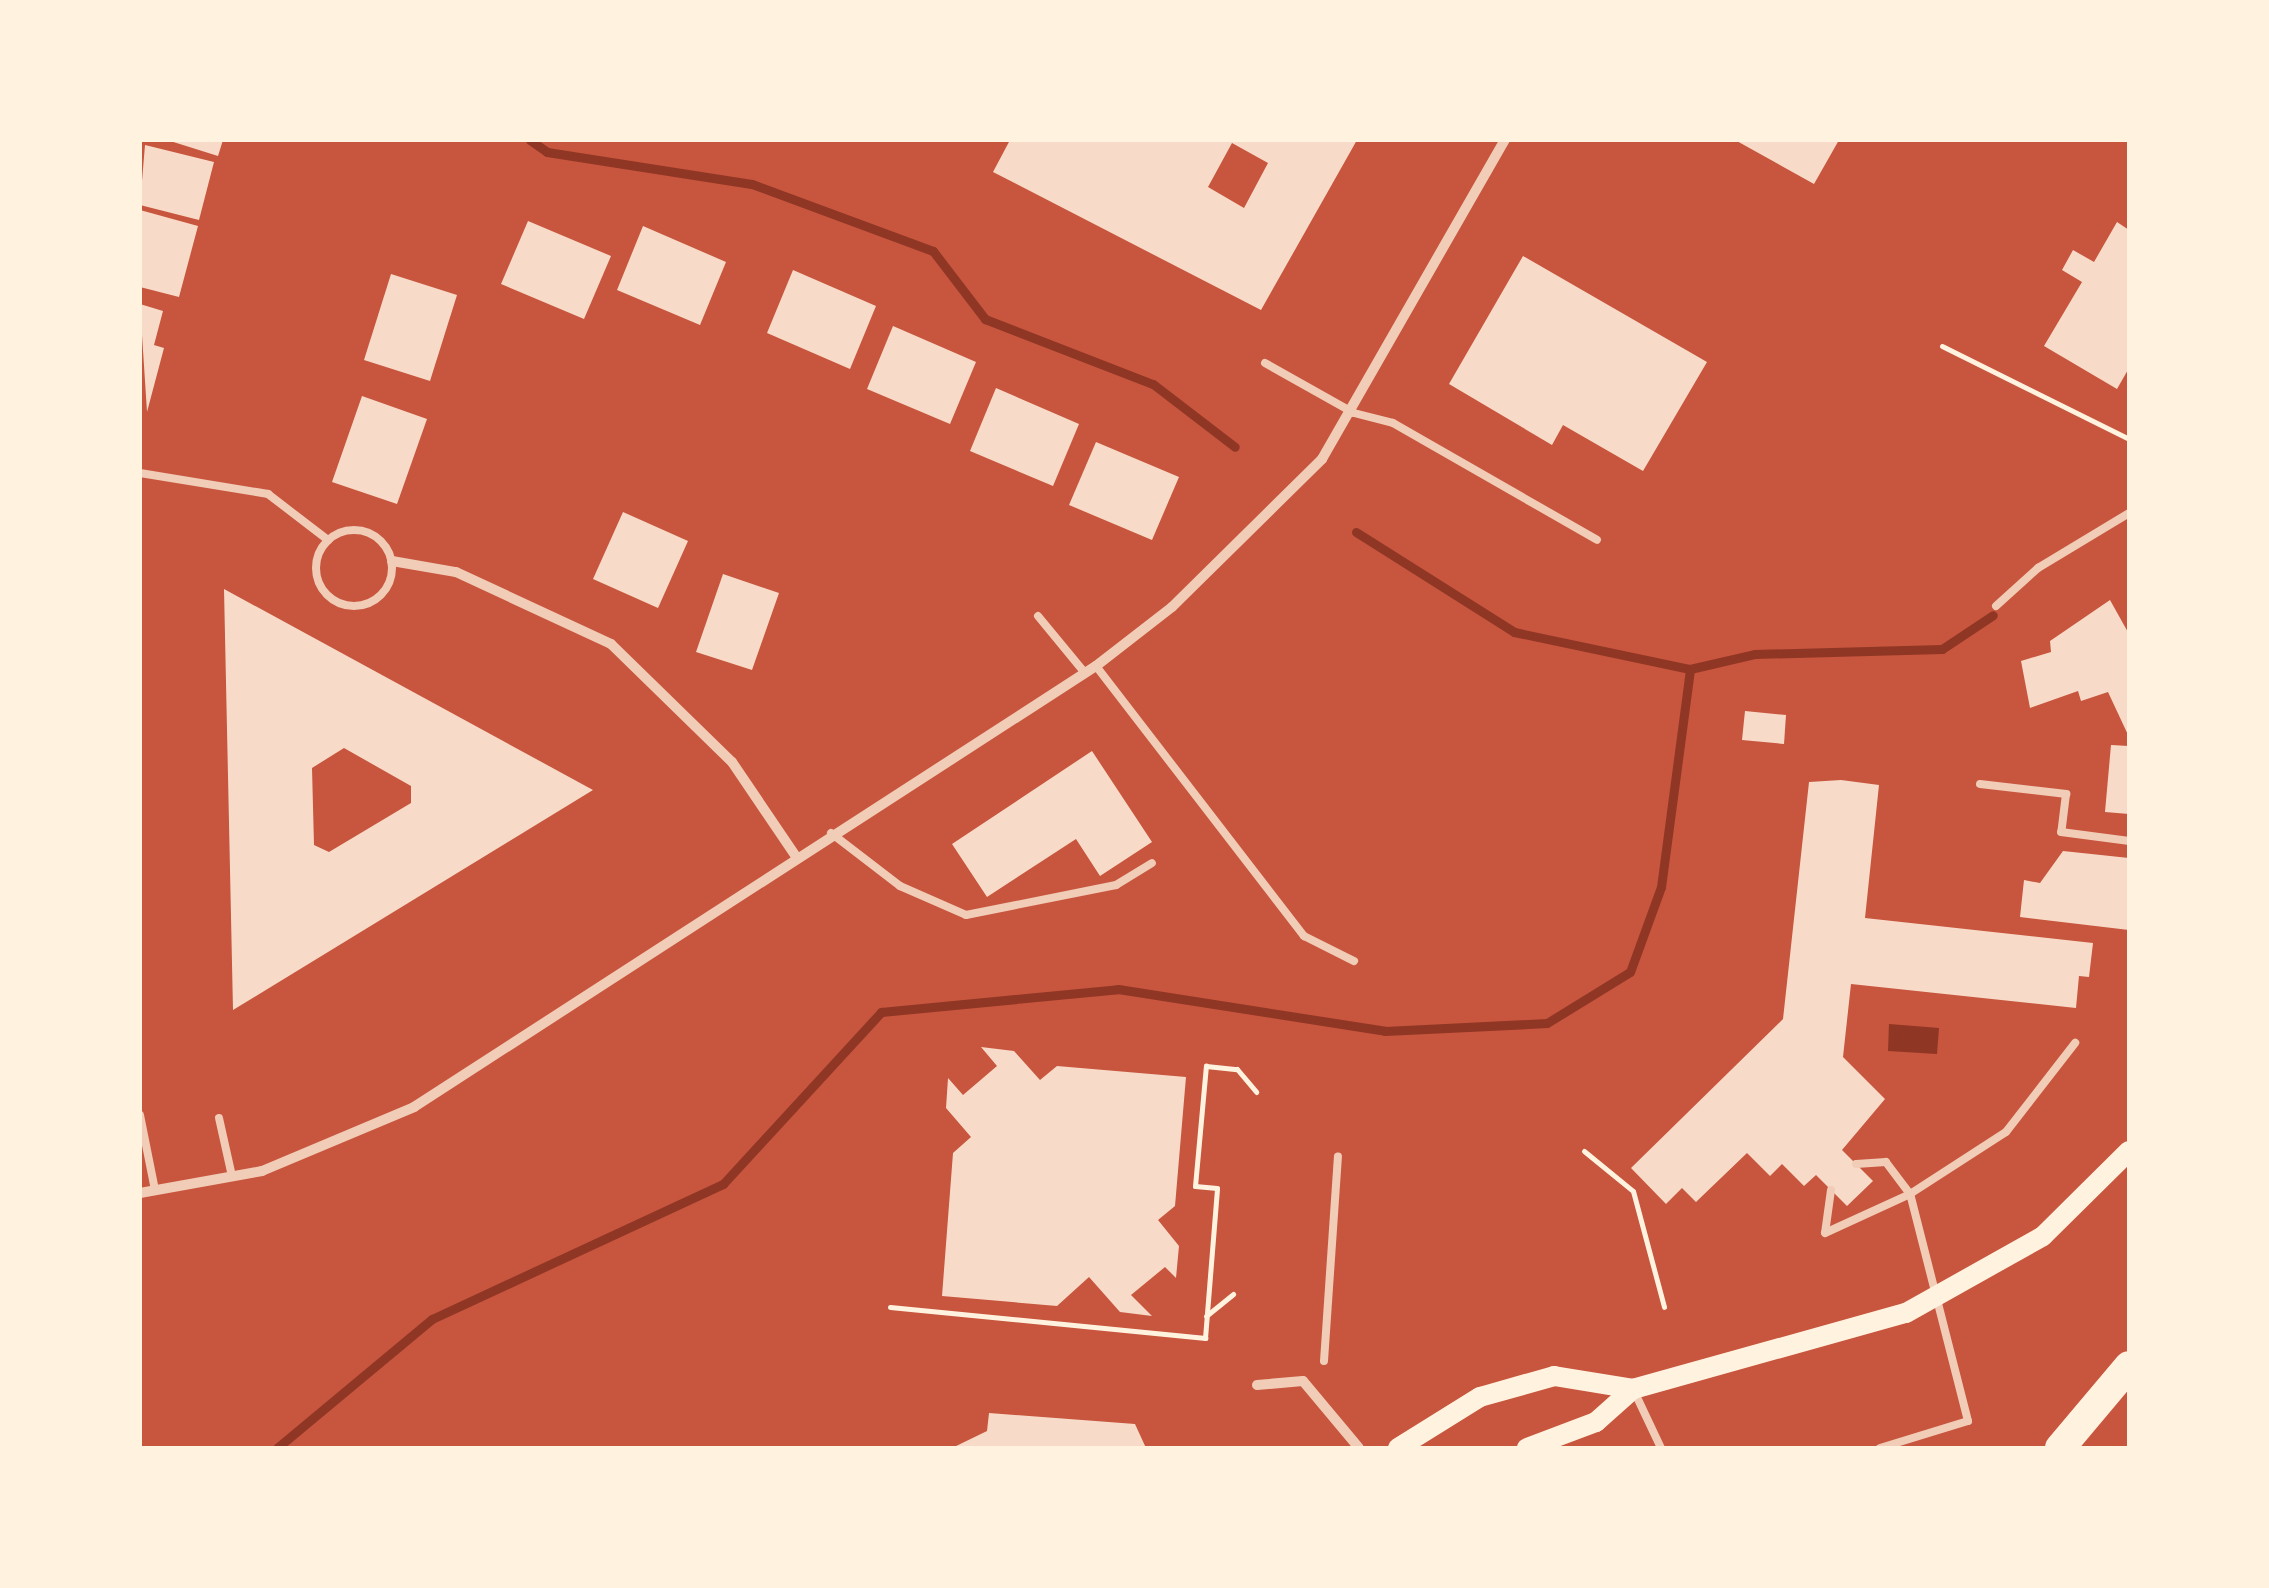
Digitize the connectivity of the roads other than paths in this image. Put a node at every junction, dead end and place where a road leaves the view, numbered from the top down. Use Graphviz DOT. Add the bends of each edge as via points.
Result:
graph roads {
  1 [pos="1505,140"];
  2 [pos="1265,363"];
  3 [pos="1354,413"];
  4 [pos="140,474"];
  5 [pos="2129,513"];
  6 [pos="328,540"];
  7 [pos="1598,540"];
  8 [pos="392,562"];
  9 [pos="1996,606"];
  10 [pos="1038,616"];
  11 [pos="1096,666"];
  12 [pos="1085,673"];
  13 [pos="1980,784"];
  14 [pos="832,833"];
  15 [pos="2129,841"];
  16 [pos="795,856"];
  17 [pos="1152,863"];
  18 [pos="1354,961"];
  19 [pos="2075,1042"];
  20 [pos="140,1115"];
  21 [pos="219,1118"];
  22 [pos="2129,1150"];
  23 [pos="1338,1156"];
  24 [pos="1856,1164"];
  25 [pos="232,1176"];
  26 [pos="155,1190"];
  27 [pos="1831,1190"];
  28 [pos="140,1193"];
  29 [pos="1910,1194"];
  30 [pos="1937,1300"];
  31 [pos="1324,1361"];
  32 [pos="2129,1366"];
  33 [pos="1257,1385"];
  34 [pos="1632,1389"];
  35 [pos="1359,1448"];
  36 [pos="1398,1448"];
  37 [pos="1527,1448"];
  38 [pos="1662,1448"];
  39 [pos="1880,1448"];
  40 [pos="2060,1448"];
  1 -- 3 [label="street"];
  2 -- 3 [label="lane"];
  3 -- 7 [label="lane" via="1392,422"];
  3 -- 11 [label="street" via="1322,459 1186,594"];
  4 -- 6 [label="lane" via="268,494"];
  5 -- 9 [label="lane" via="2038,568"];
  6 -- 8 [label="lane" via="349,530 372,534"];
  6 -- 8 [label="lane" via="316,573 338,602 373,601"];
  8 -- 16 [label="street" via="456,572 611,644 732,762"];
  10 -- 12 [label="lane"];
  11 -- 12 [label="street"];
  11 -- 18 [label="lane" via="1304,936"];
  12 -- 14 [label="street"];
  13 -- 15 [label="lane" via="2066,794 2061,832"];
  14 -- 16 [label="street"];
  14 -- 17 [label="lane" via="900,886 966,915 1116,885"];
  16 -- 25 [label="street" via="414,1107"];
  19 -- 29 [label="lane" via="2006,1132"];
  20 -- 26 [label="lane"];
  21 -- 25 [label="lane"];
  22 -- 30 [label="main road" via="2043,1236"];
  23 -- 31 [label="lane"];
  24 -- 29 [label="lane" via="1886,1162"];
  25 -- 26 [label="street"];
  26 -- 28 [label="street"];
  27 -- 29 [label="lane" via="1825,1233"];
  29 -- 30 [label="lane"];
  30 -- 34 [label="main road"];
  30 -- 39 [label="lane" via="1968,1421"];
  32 -- 40 [label="highway"];
  33 -- 35 [label="street" via="1302,1381"];
  34 -- 36 [label="main road" via="1554,1376 1480,1397"];
  34 -- 37 [label="main road" via="1596,1422"];
  34 -- 38 [label="lane"];
}
